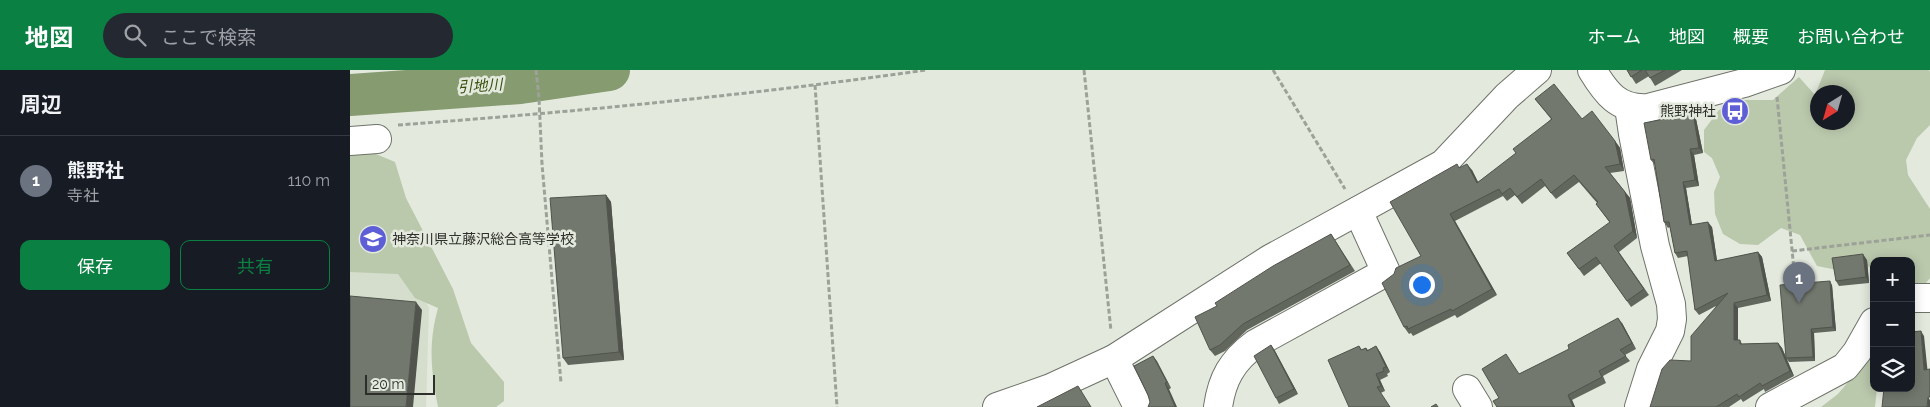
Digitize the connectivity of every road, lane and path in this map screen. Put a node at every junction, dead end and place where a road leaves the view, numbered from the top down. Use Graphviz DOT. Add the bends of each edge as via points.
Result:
graph roads {
  1 [pos="536,70"];
  2 [pos="926,70"];
  3 [pos="1084,70"];
  4 [pos="1273,70"];
  5 [pos="1537,70"];
  6 [pos="1592,70"];
  7 [pos="1778,72"];
  8 [pos="815,85"];
  9 [pos="1629,107"];
  10 [pos="540,114"];
  11 [pos="377,139"];
  12 [pos="350,142"];
  13 [pos="1358,211"];
  14 [pos="1930,235"];
  15 [pos="1792,251"];
  16 [pos="1794,270"];
  17 [pos="1915,298"];
  18 [pos="1930,298"];
  19 [pos="1870,329"];
  20 [pos="1114,359"];
  21 [pos="561,383"];
  22 [pos="836,407"];
  23 [pos="997,407"];
  24 [pos="1138,407"];
  25 [pos="1218,407"];
  26 [pos="1639,407"];
  27 [pos="1770,407"];
  1 -- 10 [label="path"];
  2 -- 8 [label="path"];
  3 -- 20 [label="path"];
  4 -- 13 [label="path"];
  5 -- 13 [label="street" via="1507,96 1443,164"];
  6 -- 9 [label="street" via="1603,88"];
  7 -- 9 [label="street" via="1648,108"];
  7 -- 15 [label="path"];
  8 -- 10 [label="path"];
  8 -- 22 [label="path"];
  9 -- 26 [label="street" via="1672,318 1670,331 1651,369"];
  10 -- 11 [label="path" via="389,126"];
  10 -- 21 [label="path"];
  11 -- 12 [label="street"];
  13 -- 20 [label="street" via="1270,259"];
  13 -- 25 [label="street" via="1386,272 1254,344 1225,377"];
  14 -- 15 [label="path"];
  15 -- 16 [label="path"];
  17 -- 18 [label="street"];
  19 -- 27 [label="street" via="1845,367"];
  20 -- 23 [label="street" via="1051,388"];
  20 -- 24 [label="street"];
}
